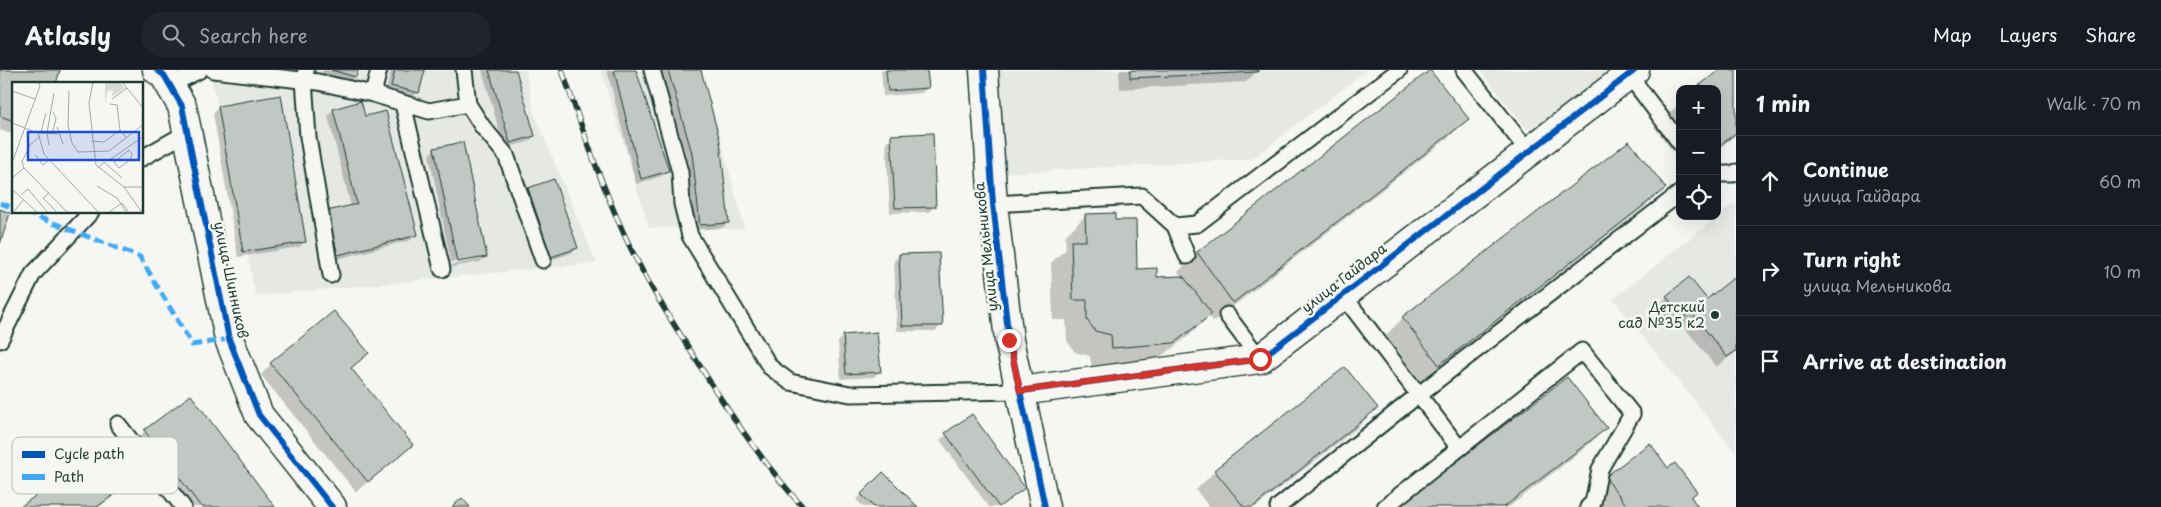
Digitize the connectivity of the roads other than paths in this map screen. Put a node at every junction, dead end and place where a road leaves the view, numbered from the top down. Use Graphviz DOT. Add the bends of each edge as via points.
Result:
graph roads {
  1 [pos="200,70"];
  2 [pos="213,70"];
  3 [pos="379,70"];
  4 [pos="464,70"];
  5 [pos="652,70"];
  6 [pos="984,70"];
  7 [pos="1399,70"];
  8 [pos="1464,70"];
  9 [pos="1632,73"];
  10 [pos="305,75"];
  11 [pos="163,78"];
  12 [pos="373,94"];
  13 [pos="403,104"];
  14 [pos="468,104"];
  15 [pos="188,132"];
  16 [pos="1676,137"];
  17 [pos="1529,152"];
  18 [pos="144,157"];
  19 [pos="1736,172"];
  20 [pos="1721,174"];
  21 [pos="1676,196"];
  22 [pos="993,204"];
  23 [pos="89,214"];
  24 [pos="1175,226"];
  25 [pos="1187,256"];
  26 [pos="542,260"];
  27 [pos="442,269"];
  28 [pos="331,275"];
  29 [pos="1343,295"];
  30 [pos="1228,315"];
  31 [pos="0,340"];
  32 [pos="1260,359"];
  33 [pos="1020,391"];
  34 [pos="1418,395"];
  35 [pos="118,424"];
  36 [pos="128,437"];
  37 [pos="1459,448"];
  38 [pos="172,494"];
  39 [pos="182,507"];
  40 [pos="332,507"];
  41 [pos="1045,507"];
  42 [pos="1278,507"];
  43 [pos="1385,507"];
  44 [pos="1588,507"];
  1 -- 11 [label="lane"];
  2 -- 10 [label="lane"];
  3 -- 12 [label="lane"];
  4 -- 14 [label="lane"];
  5 -- 33 [label="lane" via="680,172 682,204 690,236 770,367 790,382 850,394"];
  6 -- 22 [label="street, улица Мельникова"];
  7 -- 24 [label="lane" via="1197,224"];
  8 -- 17 [label="lane"];
  9 -- 16 [label="lane"];
  9 -- 17 [label="street, улица Гайдара"];
  10 -- 12 [label="lane"];
  10 -- 28 [label="lane" via="308,137"];
  11 -- 15 [label="street, улица Шинников" via="182,106"];
  12 -- 13 [label="lane"];
  13 -- 14 [label="lane" via="429,111"];
  13 -- 27 [label="lane"];
  14 -- 26 [label="lane" via="506,155"];
  15 -- 18 [label="lane"];
  15 -- 40 [label="street, улица Шинников" via="230,339 260,415"];
  17 -- 29 [label="street, улица Гайдара"];
  19 -- 20 [label="lane"];
  21 -- 34 [label="lane"];
  22 -- 24 [label="lane" via="1142,196"];
  22 -- 33 [label="street, улица Мельникова" via="1009,340"];
  23 -- 31 [label="lane" via="33,274"];
  24 -- 25 [label="lane"];
  29 -- 32 [label="street, улица Гайдара"];
  29 -- 34 [label="lane"];
  30 -- 32 [label="lane"];
  32 -- 33 [label="street"];
  33 -- 41 [label="street, улица Мельникова"];
  34 -- 37 [label="lane"];
  34 -- 42 [label="lane"];
  35 -- 36 [label="lane"];
  37 -- 43 [label="lane"];
  37 -- 44 [label="lane" via="1582,351 1632,414 1600,469 1593,503"];
  38 -- 39 [label="lane"];
}
